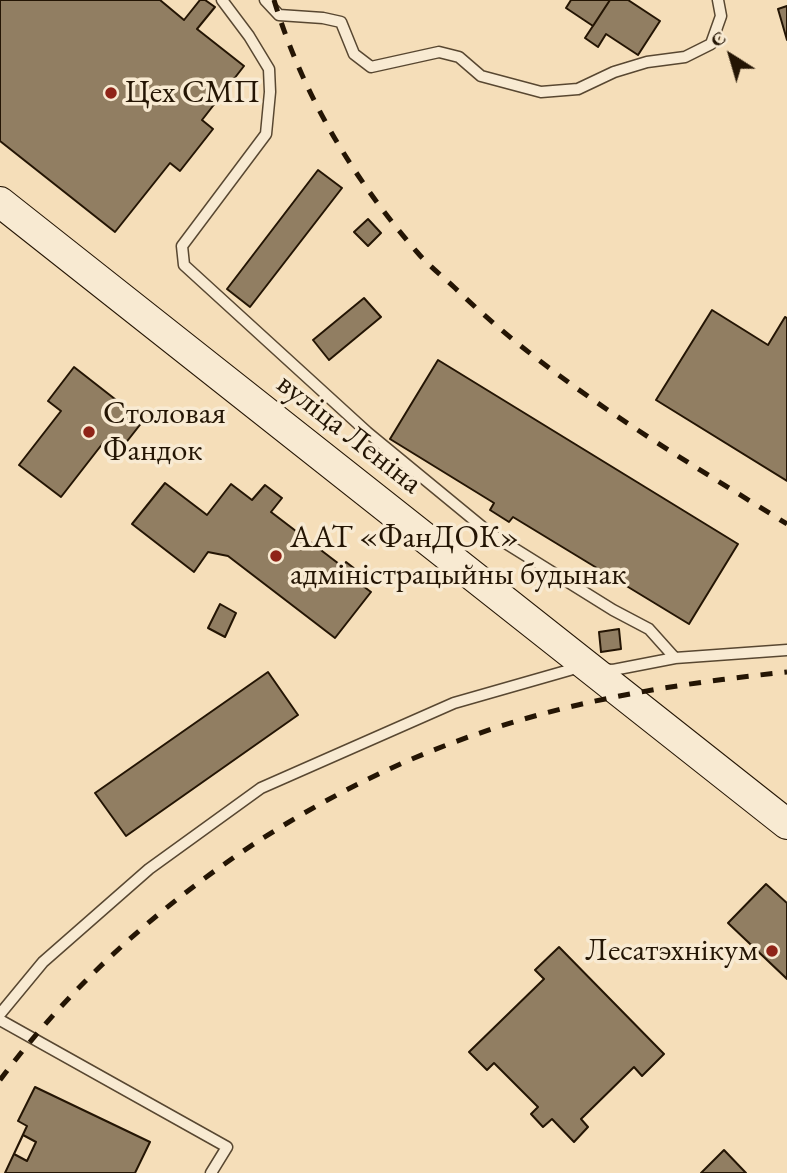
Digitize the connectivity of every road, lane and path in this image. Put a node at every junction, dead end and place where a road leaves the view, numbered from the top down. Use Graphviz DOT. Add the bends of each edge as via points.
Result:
graph roads {
  1 [pos="222,0"];
  2 [pos="265,0"];
  3 [pos="718,0"];
  4 [pos="0,202"];
  5 [pos="787,650"];
  6 [pos="675,659"];
  7 [pos="585,666"];
  8 [pos="787,824"];
  9 [pos="0,1017"];
  10 [pos="211,1173"];
  1 -- 6 [label="lane" via="269,69 266,134 182,246 184,265 366,432 491,534 649,629"];
  2 -- 3 [label="lane" via="279,15 341,22 354,54 371,67 439,52 459,57 481,76 541,92 578,89 614,72 685,57 711,44 721,16"];
  4 -- 7 [label="main road, вуліца Леніна"];
  5 -- 6 [label="lane"];
  6 -- 7 [label="lane" via="613,670"];
  7 -- 8 [label="main road, вуліца Леніна"];
  7 -- 9 [label="lane" via="454,703 261,788 149,869 43,962"];
  9 -- 10 [label="lane" via="227,1147"];
}
